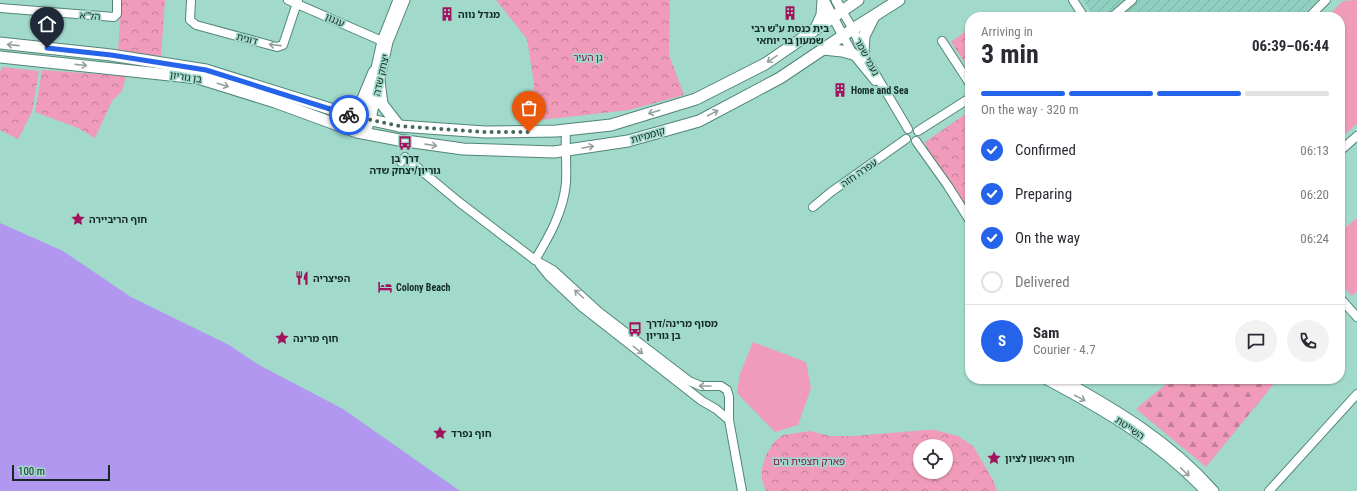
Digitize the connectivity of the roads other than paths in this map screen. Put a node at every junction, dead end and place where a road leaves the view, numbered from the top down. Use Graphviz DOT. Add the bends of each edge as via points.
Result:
graph roads {
  1 [pos="117,0"];
  2 [pos="191,0"];
  3 [pos="288,0"];
  4 [pos="398,0"];
  5 [pos="405,0"];
  6 [pos="823,0"];
  7 [pos="836,0"];
  8 [pos="858,0"];
  9 [pos="899,0"];
  10 [pos="1073,0"];
  11 [pos="1132,0"];
  12 [pos="1326,0"];
  13 [pos="297,2"];
  14 [pos="0,8"];
  15 [pos="1081,12"];
  16 [pos="1118,12"];
  17 [pos="1314,12"];
  18 [pos="837,15"];
  19 [pos="874,16"];
  20 [pos="816,29"];
  21 [pos="852,29"];
  22 [pos="843,36"];
  23 [pos="382,40"];
  24 [pos="942,40"];
  25 [pos="0,43"];
  26 [pos="823,49"];
  27 [pos="858,54"];
  28 [pos="0,57"];
  29 [pos="377,76"];
  30 [pos="965,76"];
  31 [pos="965,101"];
  32 [pos="319,106"];
  33 [pos="368,119"];
  34 [pos="399,126"];
  35 [pos="908,129"];
  36 [pos="566,130"];
  37 [pos="918,131"];
  38 [pos="365,133"];
  39 [pos="1357,136"];
  40 [pos="906,139"];
  41 [pos="916,140"];
  42 [pos="1345,147"];
  43 [pos="565,150"];
  44 [pos="401,162"];
  45 [pos="813,208"];
  46 [pos="965,213"];
  47 [pos="536,260"];
  48 [pos="1345,304"];
  49 [pos="1357,317"];
  50 [pos="1054,384"];
  51 [pos="1071,384"];
  52 [pos="1357,394"];
  53 [pos="729,398"];
  54 [pos="710,405"];
  55 [pos="728,420"];
  56 [pos="742,491"];
  57 [pos="1205,491"];
  58 [pos="1214,491"];
  59 [pos="1269,491"];
  1 -- 14 [label="street, הל\"א" via="117,14 114,17"];
  13 -- 2 [label="street, דוגית, one-way" via="283,45 277,47 196,25 190,20"];
  3 -- 13 [label="street, עגנון"];
  4 -- 23 [label="street, יצחק שדה"];
  5 -- 29 [label="street, יצחק שדה"];
  6 -- 18 [label="street"];
  6 -- 20 [label="main road" via="822,14"];
  7 -- 18 [label="street"];
  8 -- 18 [label="main road, קוממיות"];
  9 -- 19 [label="main road, קוממיות"];
  10 -- 15 [label="street"];
  11 -- 16 [label="street"];
  12 -- 17 [label="street"];
  13 -- 23 [label="street, עגנון"];
  18 -- 20 [label="main road, קוממיות"];
  18 -- 21 [label="street, נעמי שמר"];
  18 -- 22 [label="street"];
  19 -- 21 [label="main road, קוממיות"];
  19 -- 27 [label="main road"];
  20 -- 36 [label="main road, קוממיות, one-way" via="765,64 696,99 611,125"];
  21 -- 22 [label="main road, קוממיות"];
  21 -- 27 [label="street, נעמי שמר"];
  22 -- 26 [label="main road, קוממיות"];
  22 -- 27 [label="street, נעמי שמר"];
  23 -- 29 [label="street, יצחק שדה"];
  24 -- 30 [label="street"];
  32 -- 25 [label="main road, בן גוריון, one-way" via="206,70 111,55"];
  26 -- 27 [label="main road"];
  43 -- 26 [label="main road, קוממיות, one-way" via="628,141 700,121 780,78"];
  27 -- 35 [label="street, נעמי שמר"];
  28 -- 38 [label="main road, בן גוריון, one-way" via="198,78"];
  29 -- 32 [label="main road" via="358,107 346,110"];
  29 -- 33 [label="street, יצחק שדה"];
  29 -- 34 [label="main road" via="382,104"];
  31 -- 37 [label="street"];
  32 -- 33 [label="main road, בן גוריון"];
  33 -- 34 [label="main road, קוממיות"];
  33 -- 38 [label="street, יצחק שדה"];
  34 -- 36 [label="main road, קוממיות" via="485,132"];
  35 -- 37 [label="street" via="914,128"];
  35 -- 40 [label="street" via="905,132"];
  36 -- 43 [label="street"];
  37 -- 41 [label="street" via="919,136"];
  38 -- 43 [label="main road, קוממיות, one-way" via="463,149 554,152"];
  39 -- 42 [label="street"];
  40 -- 41 [label="street" via="911,142"];
  40 -- 45 [label="street, עפרה חזה" via="831,192"];
  41 -- 46 [label="street"];
  43 -- 47 [label="street" via="566,184 561,208 553,230"];
  44 -- 47 [label="street" via="406,157 459,202"];
  53 -- 47 [label="street, one-way" via="727,390 721,386 701,386 689,380 599,312 553,270"];
  47 -- 54 [label="street, one-way" via="548,276 582,307"];
  48 -- 49 [label="street"];
  50 -- 57 [label="street, השייטת, one-way" via="1131,428 1173,461"];
  51 -- 58 [label="street, השייטת" via="1149,432 1187,463"];
  52 -- 59 [label="street"];
  53 -- 54 [label="street" via="720,406"];
  53 -- 55 [label="street"];
  54 -- 55 [label="street"];
  55 -- 56 [label="street"];
}
